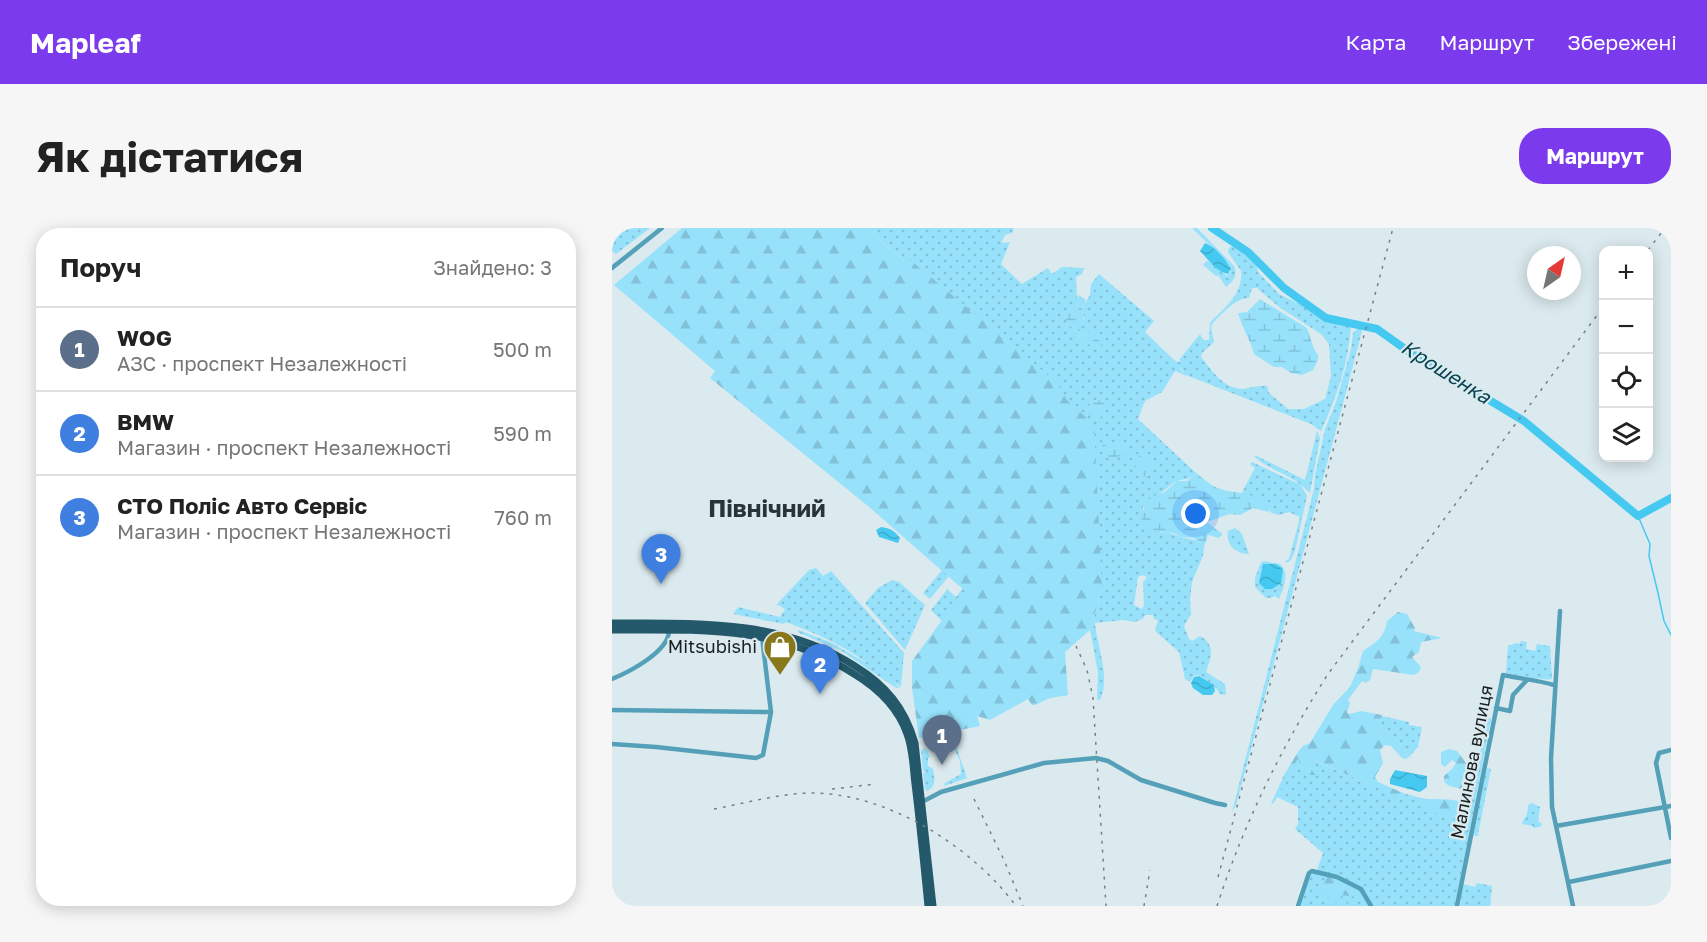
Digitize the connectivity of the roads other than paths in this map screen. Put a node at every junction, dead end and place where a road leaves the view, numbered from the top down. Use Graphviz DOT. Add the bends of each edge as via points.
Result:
graph roads {
  1 [pos="662,228"];
  2 [pos="612,268"];
  3 [pos="1560,611"];
  4 [pos="612,623"];
  5 [pos="612,630"];
  6 [pos="669,630"];
  7 [pos="762,637"];
  8 [pos="612,679"];
  9 [pos="1527,680"];
  10 [pos="1554,685"];
  11 [pos="1500,692"];
  12 [pos="1513,695"];
  13 [pos="1496,708"];
  14 [pos="612,710"];
  15 [pos="771,712"];
  16 [pos="612,744"];
  17 [pos="1671,750"];
  18 [pos="920,803"];
  19 [pos="1225,804"];
  20 [pos="1671,806"];
  21 [pos="1665,807"];
  22 [pos="1556,826"];
  23 [pos="1671,838"];
  24 [pos="1671,861"];
  25 [pos="1569,882"];
  26 [pos="928,906"];
  27 [pos="933,906"];
  28 [pos="1298,906"];
  29 [pos="1371,906"];
  30 [pos="1457,906"];
  31 [pos="1573,906"];
  1 -- 2 [label="street"];
  3 -- 10 [label="street"];
  4 -- 18 [label="main road" via="752,628 800,640 844,659 877,680 899,706 915,743"];
  5 -- 6 [label="main road"];
  6 -- 7 [label="main road"];
  6 -- 8 [label="street" via="668,641 650,657"];
  7 -- 15 [label="street"];
  7 -- 18 [label="main road" via="826,657 885,698 907,734"];
  9 -- 10 [label="street, Малинова вулиця"];
  9 -- 11 [label="street, Малинова вулиця" via="1503,675"];
  9 -- 12 [label="street"];
  10 -- 22 [label="street" via="1551,758"];
  11 -- 12 [label="street"];
  11 -- 13 [label="street, Малинова вулиця"];
  12 -- 13 [label="street" via="1510,711"];
  13 -- 30 [label="street, Малинова вулиця"];
  14 -- 15 [label="street"];
  15 -- 16 [label="street" via="766,748 760,758"];
  17 -- 21 [label="street" via="1659,753 1656,763"];
  18 -- 19 [label="street" via="941,792 1044,763 1096,758 1148,782"];
  18 -- 26 [label="main road"];
  18 -- 27 [label="main road"];
  20 -- 21 [label="street"];
  21 -- 22 [label="street"];
  21 -- 23 [label="street"];
  22 -- 25 [label="street"];
  24 -- 25 [label="street"];
  25 -- 31 [label="street"];
  28 -- 29 [label="street" via="1312,871 1357,887"];
}
